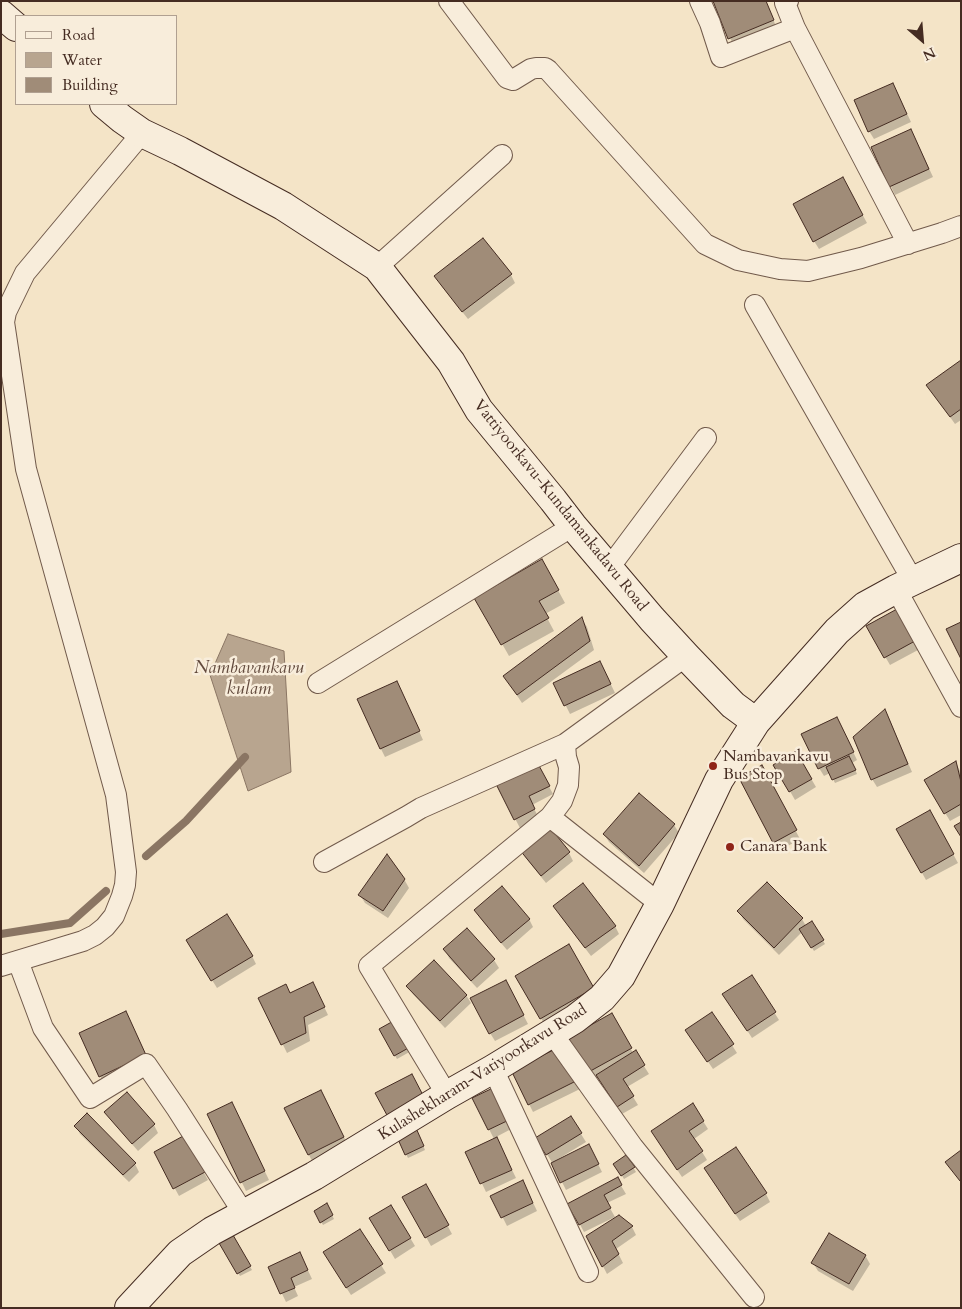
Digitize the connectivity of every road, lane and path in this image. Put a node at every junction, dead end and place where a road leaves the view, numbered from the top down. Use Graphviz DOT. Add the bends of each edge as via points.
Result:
graph roads {
  1 [pos="449,1"];
  2 [pos="700,1"];
  3 [pos="788,1"];
  4 [pos="1,14"];
  5 [pos="15,26"];
  6 [pos="795,28"];
  7 [pos="105,105"];
  8 [pos="142,133"];
  9 [pos="502,155"];
  10 [pos="961,226"];
  11 [pos="908,244"];
  12 [pos="377,267"];
  13 [pos="755,305"];
  14 [pos="706,438"];
  15 [pos="573,526"];
  16 [pos="961,558"];
  17 [pos="609,568"];
  18 [pos="904,585"];
  19 [pos="686,656"];
  20 [pos="318,683"];
  21 [pos="961,707"];
  22 [pos="756,722"];
  23 [pos="565,744"];
  24 [pos="550,816"];
  25 [pos="324,862"];
  26 [pos="660,904"];
  27 [pos="9,963"];
  28 [pos="552,1033"];
  29 [pos="493,1070"];
  30 [pos="447,1095"];
  31 [pos="244,1214"];
  32 [pos="588,1272"];
  33 [pos="754,1297"];
  34 [pos="129,1308"];
  1 -- 11 [label="street" via="507,78 513,80 536,68 548,70 705,244 738,260 780,269 808,270"];
  2 -- 6 [label="street" via="720,57"];
  3 -- 6 [label="street" via="785,3"];
  4 -- 5 [label="street"];
  6 -- 11 [label="street"];
  7 -- 8 [label="street, Vattiyoorkavu-Kundamankadavu Road"];
  8 -- 12 [label="street, Vattiyoorkavu-Kundamankadavu Road" via="282,206"];
  8 -- 27 [label="street" via="25,273 4,322 26,468 116,795 126,872 114,916 95,935"];
  9 -- 12 [label="street"];
  10 -- 11 [label="street"];
  12 -- 15 [label="street, Vattiyoorkavu-Kundamankadavu Road" via="451,362 480,410"];
  13 -- 18 [label="street"];
  14 -- 17 [label="street"];
  15 -- 17 [label="street, Vattiyoorkavu-Kundamankadavu Road"];
  15 -- 20 [label="street"];
  16 -- 18 [label="street"];
  17 -- 19 [label="street, Vattiyoorkavu-Kundamankadavu Road"];
  18 -- 21 [label="street"];
  18 -- 22 [label="street" via="865,606 837,631"];
  19 -- 22 [label="street, Vattiyoorkavu-Kundamankadavu Road" via="733,705"];
  19 -- 23 [label="street"];
  22 -- 26 [label="street, Kulashekharam-Vatiyoorkavu Road" via="719,780"];
  23 -- 24 [label="street" via="568,786 562,801"];
  23 -- 25 [label="street" via="422,808"];
  24 -- 26 [label="street"];
  24 -- 30 [label="street" via="369,966"];
  26 -- 28 [label="street, Kulashekharam-Vatiyoorkavu Road" via="621,976 602,998"];
  27 -- 31 [label="street" via="43,1028 90,1098 146,1064"];
  28 -- 29 [label="street, Kulashekharam-Vatiyoorkavu Road"];
  28 -- 33 [label="street" via="633,1147"];
  29 -- 30 [label="street, Kulashekharam-Vatiyoorkavu Road"];
  29 -- 32 [label="street"];
  30 -- 31 [label="street, Kulashekharam-Vatiyoorkavu Road" via="314,1176"];
  31 -- 34 [label="street, Kulashekharam-Vatiyoorkavu Road" via="212,1231 180,1254"];
}
